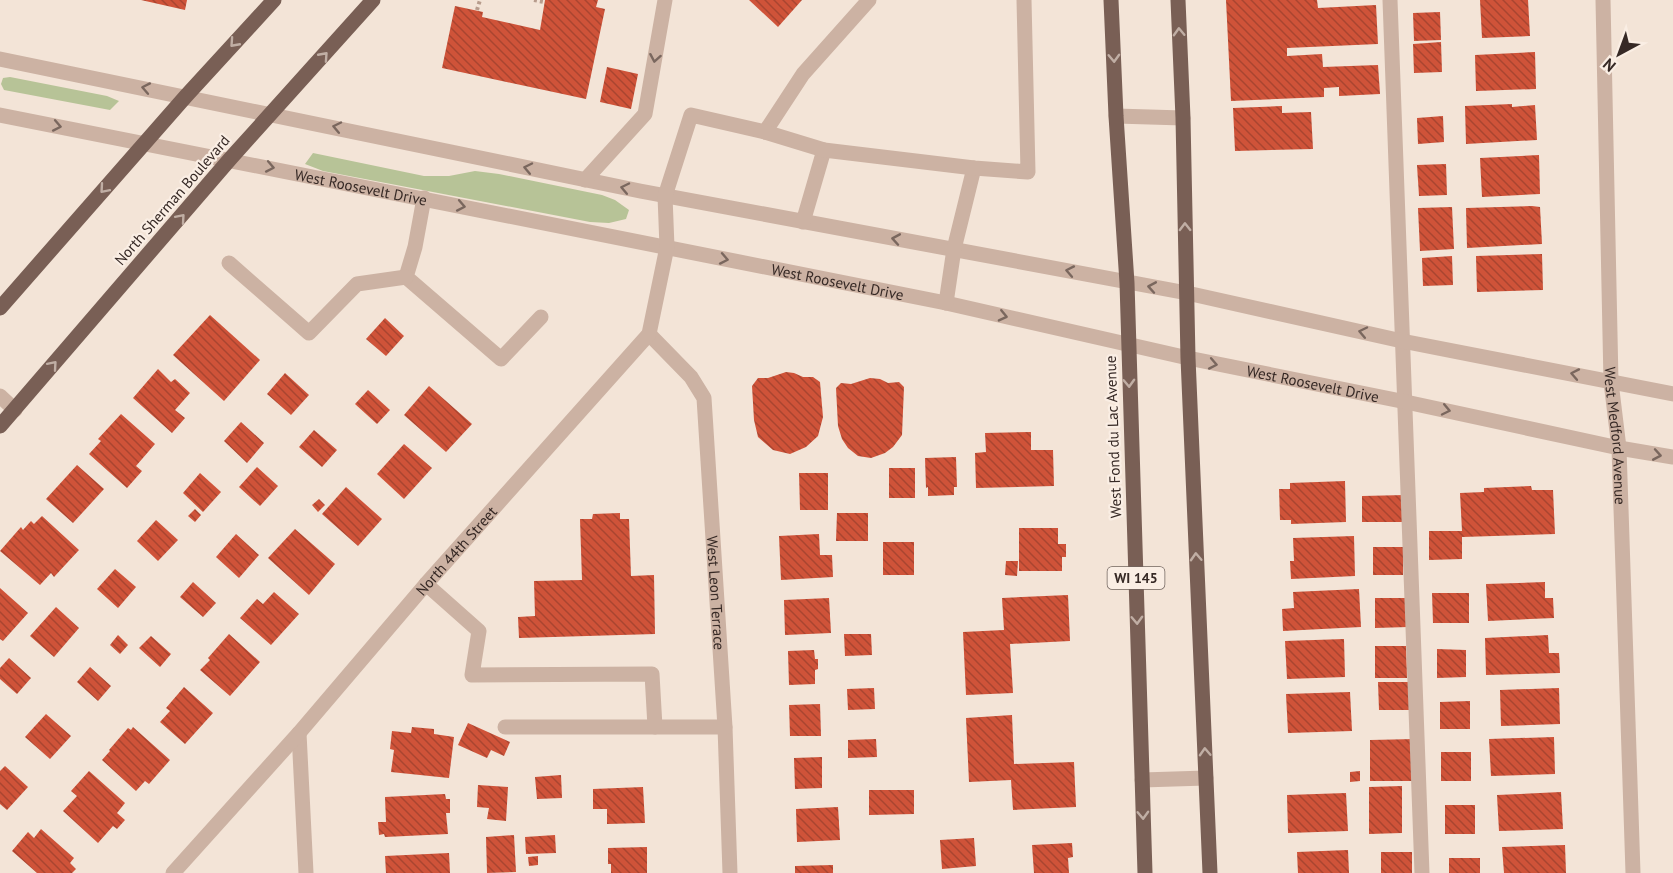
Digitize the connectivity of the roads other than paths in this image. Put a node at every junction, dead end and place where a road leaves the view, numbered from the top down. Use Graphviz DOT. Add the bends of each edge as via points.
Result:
graph roads {
  1 [pos="274,0"];
  2 [pos="374,0"];
  3 [pos="665,0"];
  4 [pos="869,0"];
  5 [pos="1024,0"];
  6 [pos="1111,0"];
  7 [pos="1178,0"];
  8 [pos="1390,0"];
  9 [pos="1603,0"];
  10 [pos="0,58"];
  11 [pos="186,96"];
  12 [pos="272,113"];
  13 [pos="0,115"];
  14 [pos="1116,116"];
  15 [pos="1183,118"];
  16 [pos="765,132"];
  17 [pos="144,143"];
  18 [pos="824,150"];
  19 [pos="230,159"];
  20 [pos="974,168"];
  21 [pos="585,180"];
  22 [pos="665,196"];
  23 [pos="424,198"];
  24 [pos="803,222"];
  25 [pos="667,247"];
  26 [pos="954,249"];
  27 [pos="229,263"];
  28 [pos="406,277"];
  29 [pos="1127,283"];
  30 [pos="1187,293"];
  31 [pos="946,303"];
  32 [pos="0,308"];
  33 [pos="541,317"];
  34 [pos="649,334"];
  35 [pos="1402,340"];
  36 [pos="1128,345"];
  37 [pos="1188,358"];
  38 [pos="1611,382"];
  39 [pos="1673,394"];
  40 [pos="0,396"];
  41 [pos="1406,402"];
  42 [pos="15,410"];
  43 [pos="0,426"];
  44 [pos="1618,448"];
  45 [pos="1673,457"];
  46 [pos="426,584"];
  47 [pos="504,727"];
  48 [pos="655,727"];
  49 [pos="725,727"];
  50 [pos="298,733"];
  51 [pos="1206,778"];
  52 [pos="1142,780"];
  53 [pos="173,873"];
  54 [pos="306,873"];
  55 [pos="730,873"];
  56 [pos="1145,873"];
  57 [pos="1210,873"];
  58 [pos="1422,873"];
  59 [pos="1633,873"];
  1 -- 11 [label="main road, one-way"];
  12 -- 2 [label="main road, North Sherman Boulevard, one-way"];
  3 -- 21 [label="street, one-way" via="645,114"];
  4 -- 16 [label="street" via="803,74"];
  5 -- 20 [label="street" via="1028,172"];
  6 -- 14 [label="main road, West Fond du Lac Avenue / WI 145, one-way"];
  15 -- 7 [label="main road, one-way"];
  8 -- 35 [label="street"];
  9 -- 38 [label="street, West Medford Avenue"];
  11 -- 10 [label="street, one-way"];
  11 -- 12 [label="street"];
  11 -- 17 [label="main road"];
  12 -- 19 [label="main road, North Sherman Boulevard"];
  21 -- 12 [label="street, one-way"];
  13 -- 17 [label="street, West Roosevelt Drive, one-way"];
  14 -- 15 [label="street"];
  14 -- 29 [label="main road, West Fond du Lac Avenue / WI 145"];
  30 -- 15 [label="main road, one-way"];
  16 -- 18 [label="street"];
  16 -- 22 [label="street" via="691,115"];
  17 -- 19 [label="street, West Roosevelt Drive"];
  17 -- 32 [label="main road, one-way"];
  18 -- 20 [label="street"];
  18 -- 24 [label="street"];
  19 -- 23 [label="street, West Roosevelt Drive, one-way"];
  42 -- 19 [label="main road, North Sherman Boulevard, one-way"];
  20 -- 26 [label="street"];
  22 -- 21 [label="street, one-way"];
  22 -- 24 [label="street"];
  22 -- 25 [label="street"];
  23 -- 25 [label="street, West Roosevelt Drive, one-way"];
  23 -- 28 [label="street"];
  26 -- 24 [label="street, one-way"];
  25 -- 31 [label="street, West Roosevelt Drive, one-way"];
  25 -- 34 [label="street"];
  29 -- 26 [label="street, one-way"];
  26 -- 31 [label="street"];
  27 -- 28 [label="street" via="309,333 357,284"];
  28 -- 33 [label="street" via="501,359"];
  30 -- 29 [label="street, one-way"];
  29 -- 36 [label="main road, West Fond du Lac Avenue / WI 145"];
  35 -- 30 [label="street, one-way"];
  30 -- 37 [label="main road"];
  31 -- 36 [label="street, West Roosevelt Drive, one-way"];
  34 -- 46 [label="street, North 44th Street"];
  34 -- 49 [label="street, West Leon Terrace" via="691,377 704,398"];
  38 -- 35 [label="street, one-way"];
  35 -- 41 [label="street"];
  36 -- 37 [label="street, West Roosevelt Drive"];
  36 -- 52 [label="main road, West Fond du Lac Avenue / WI 145, one-way"];
  37 -- 41 [label="street, West Roosevelt Drive, one-way"];
  51 -- 37 [label="main road, one-way"];
  38 -- 39 [label="street"];
  38 -- 44 [label="street, West Medford Avenue"];
  40 -- 42 [label="street"];
  41 -- 44 [label="street, West Roosevelt Drive, one-way"];
  41 -- 58 [label="street"];
  42 -- 43 [label="main road, North Sherman Boulevard"];
  44 -- 45 [label="street, West Roosevelt Drive, one-way"];
  44 -- 59 [label="street, West Medford Avenue"];
  46 -- 48 [label="street" via="479,631 472,675 652,674"];
  46 -- 50 [label="street, North 44th Street"];
  47 -- 48 [label="street"];
  48 -- 49 [label="street"];
  49 -- 55 [label="street, West Leon Terrace"];
  50 -- 53 [label="street, North 44th Street"];
  50 -- 54 [label="street"];
  51 -- 52 [label="street"];
  51 -- 57 [label="main road"];
  52 -- 56 [label="main road, West Fond du Lac Avenue / WI 145, one-way"];
}
